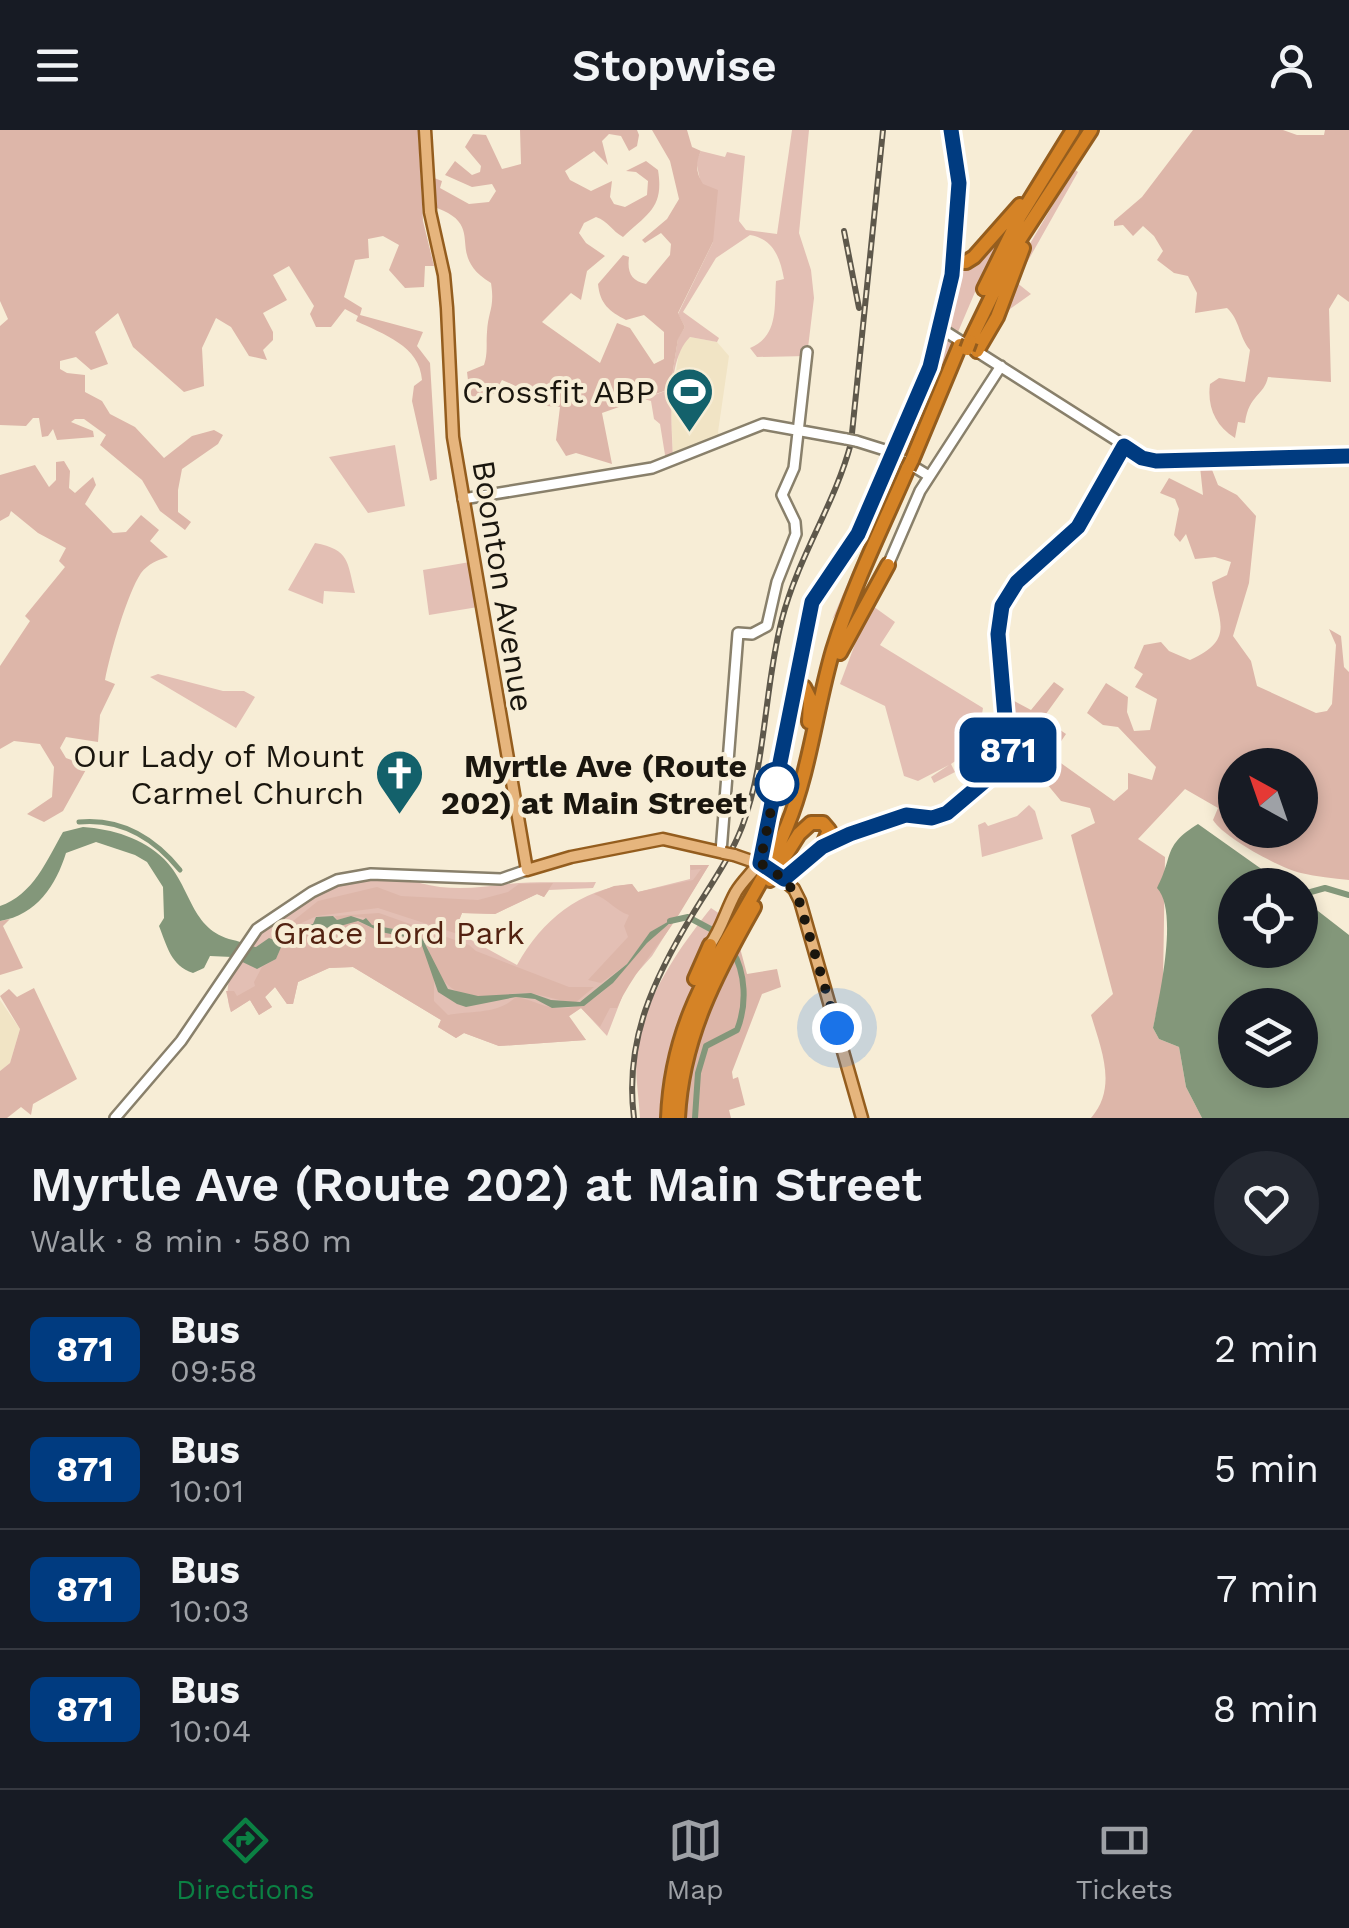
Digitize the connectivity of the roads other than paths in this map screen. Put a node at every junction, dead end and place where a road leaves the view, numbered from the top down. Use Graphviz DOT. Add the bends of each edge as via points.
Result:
graph roads {
  1 [pos="425,130"];
  2 [pos="951,130"];
  3 [pos="1091,130"];
  4 [pos="1072,132"];
  5 [pos="953,262"];
  6 [pos="940,328"];
  7 [pos="968,345"];
  8 [pos="807,352"];
  9 [pos="1001,366"];
  10 [pos="798,429"];
  11 [pos="894,454"];
  12 [pos="1349,456"];
  13 [pos="913,466"];
  14 [pos="929,476"];
  15 [pos="463,499"];
  16 [pos="888,566"];
  17 [pos="840,653"];
  18 [pos="794,684"];
  19 [pos="797,796"];
  20 [pos="822,847"];
  21 [pos="726,853"];
  22 [pos="762,864"];
  23 [pos="527,870"];
  24 [pos="777,879"];
  25 [pos="722,940"];
  26 [pos="116,1118"];
  27 [pos="667,1118"];
  28 [pos="678,1118"];
  29 [pos="862,1118"];
  1 -- 15 [label="main road, Boonton Avenue"];
  2 -- 5 [label="main road" via="959,183"];
  3 -- 7 [label="highway" via="1012,252"];
  4 -- 5 [label="highway" via="977,254"];
  4 -- 7 [label="highway" via="1003,248"];
  5 -- 6 [label="main road"];
  6 -- 7 [label="street"];
  6 -- 11 [label="main road"];
  7 -- 9 [label="street"];
  7 -- 13 [label="highway"];
  8 -- 10 [label="street"];
  9 -- 12 [label="street" via="1146,459"];
  9 -- 14 [label="street"];
  10 -- 11 [label="street"];
  10 -- 15 [label="street" via="757,425 652,468"];
  10 -- 21 [label="street" via="794,468 782,495 796,525 795,540 766,626 738,633"];
  11 -- 14 [label="street"];
  11 -- 18 [label="main road" via="858,534 814,594"];
  13 -- 17 [label="highway"];
  13 -- 19 [label="highway" via="838,636"];
  14 -- 16 [label="street"];
  15 -- 23 [label="main road, Boonton Avenue"];
  16 -- 17 [label="highway"];
  17 -- 24 [label="highway" via="804,805"];
  18 -- 19 [label="highway" via="810,699"];
  18 -- 22 [label="main road"];
  19 -- 25 [label="highway" via="773,857"];
  20 -- 24 [label="main road"];
  20 -- 24 [label="highway" via="829,830 814,822 799,834"];
  21 -- 22 [label="main road"];
  21 -- 23 [label="main road" via="660,840"];
  22 -- 24 [label="main road, bridge"];
  22 -- 25 [label="main road" via="738,890"];
  23 -- 26 [label="street" via="501,878 357,875 320,887 267,920 246,943 180,1041"];
  24 -- 25 [label="highway"];
  24 -- 29 [label="main road" via="800,900"];
  25 -- 27 [label="highway" via="698,970 676,1041"];
  25 -- 28 [label="highway" via="692,1034"];
}
